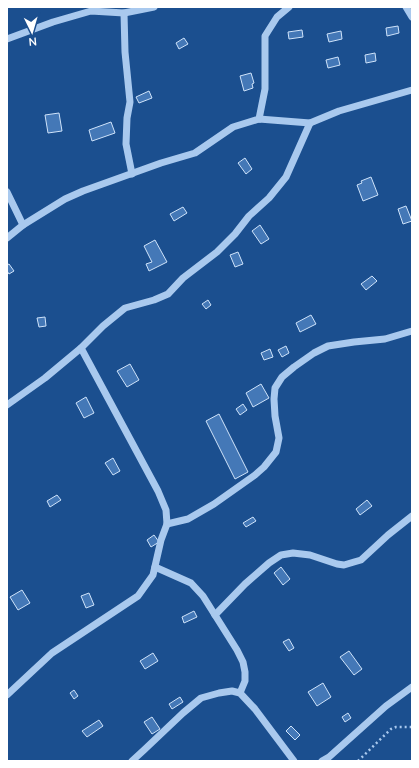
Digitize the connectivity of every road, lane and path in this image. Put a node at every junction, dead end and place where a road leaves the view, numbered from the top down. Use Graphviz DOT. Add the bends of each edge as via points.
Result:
graph roads {
  1 [pos="154,7"];
  2 [pos="289,7"];
  3 [pos="406,7"];
  4 [pos="124,13"];
  5 [pos="412,17"];
  6 [pos="7,39"];
  7 [pos="412,90"];
  8 [pos="259,119"];
  9 [pos="310,123"];
  10 [pos="132,174"];
  11 [pos="7,192"];
  12 [pos="23,225"];
  13 [pos="7,238"];
  14 [pos="412,331"];
  15 [pos="81,348"];
  16 [pos="7,405"];
  17 [pos="412,516"];
  18 [pos="166,524"];
  19 [pos="155,566"];
  20 [pos="215,615"];
  21 [pos="412,686"];
  22 [pos="240,693"];
  23 [pos="7,695"];
  24 [pos="412,727"];
  25 [pos="132,761"];
  26 [pos="294,761"];
  27 [pos="322,761"];
  28 [pos="358,761"];
  1 -- 4 [label="street"];
  2 -- 8 [label="street" via="277,16 266,36 265,89"];
  3 -- 5 [label="street"];
  4 -- 6 [label="street" via="91,11"];
  4 -- 10 [label="street" via="130,102 126,144"];
  7 -- 9 [label="street" via="339,111"];
  8 -- 9 [label="street"];
  8 -- 10 [label="street" via="233,127 195,153"];
  9 -- 15 [label="street" via="286,177 222,247 183,278 168,294 124,308"];
  10 -- 12 [label="street" via="83,191"];
  11 -- 12 [label="street"];
  12 -- 13 [label="street"];
  14 -- 18 [label="street" via="385,339 328,346 314,352 294,367 282,377 275,388 274,416 279,438 276,452 264,467 214,504 188,519"];
  15 -- 16 [label="street"];
  15 -- 18 [label="street" via="158,491 166,510"];
  17 -- 20 [label="street" via="361,560 344,565 310,555 281,555 245,584"];
  18 -- 19 [label="street"];
  19 -- 20 [label="street" via="190,583 204,596"];
  19 -- 23 [label="street" via="153,574 138,596 52,653"];
  20 -- 22 [label="street" via="243,662 246,672"];
  21 -- 27 [label="street"];
  22 -- 25 [label="street" via="232,691 201,698"];
  22 -- 26 [label="street"];
  24 -- 28 [label="path" via="391,729"];
}
